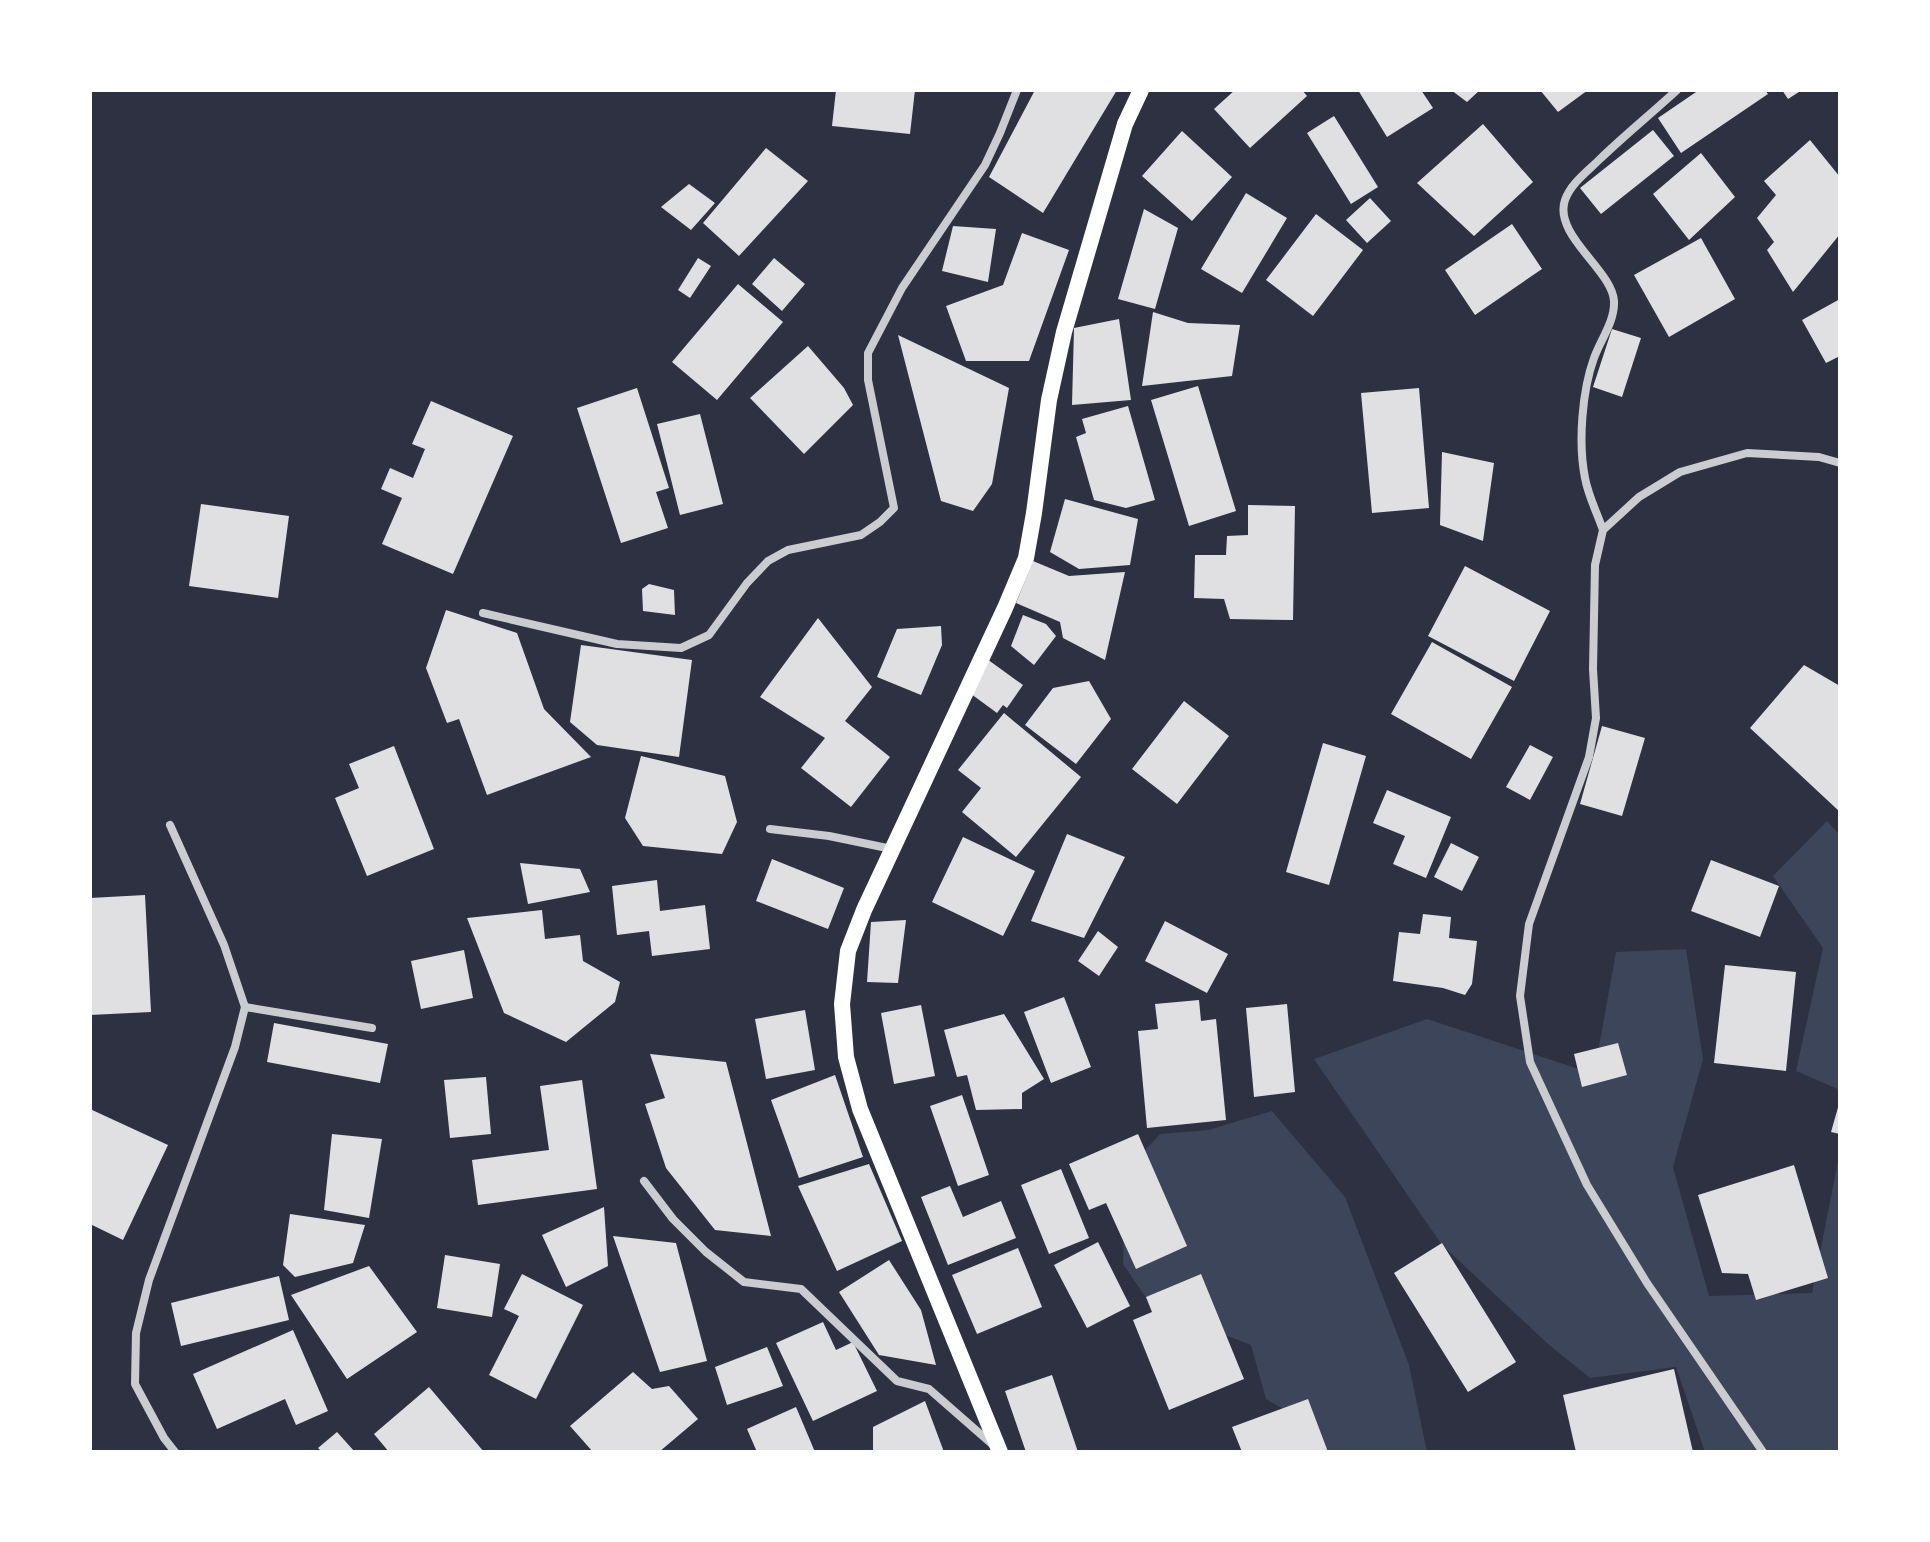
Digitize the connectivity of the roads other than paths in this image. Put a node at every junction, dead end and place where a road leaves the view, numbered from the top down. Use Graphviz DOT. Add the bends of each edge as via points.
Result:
graph roads {
  1 [pos="1017,90"];
  2 [pos="1141,90"];
  3 [pos="1677,90"];
  4 [pos="1840,463"];
  5 [pos="1603,530"];
  6 [pos="483,613"];
  7 [pos="170,825"];
  8 [pos="770,829"];
  9 [pos="892,849"];
  10 [pos="245,1007"];
  11 [pos="372,1028"];
  12 [pos="644,1181"];
  13 [pos="999,1451"];
  14 [pos="175,1452"];
  15 [pos="1763,1452"];
  1 -- 6 [label="street" via="985,165 902,288 868,353 868,380 894,508 880,522 861,535 788,550 768,561 709,635 681,648 617,644"];
  2 -- 9 [label="main road" via="1125,124 1064,332 1026,558"];
  3 -- 5 [label="street" via="1576,182 1564,202 1574,239 1614,298 1582,415 1585,480"];
  4 -- 5 [label="street" via="1747,453 1680,472 1639,497"];
  5 -- 15 [label="street" via="1595,565 1596,718 1589,757 1529,924 1520,996 1530,1062 1587,1185"];
  7 -- 10 [label="street" via="224,945"];
  8 -- 9 [label="street"];
  9 -- 13 [label="main road" via="848,951 842,1004 846,1057 860,1109"];
  10 -- 11 [label="street"];
  10 -- 14 [label="street" via="149,1280 136,1333 135,1384"];
  12 -- 13 [label="street" via="673,1219 744,1282 801,1289 897,1381 929,1389"];
}
